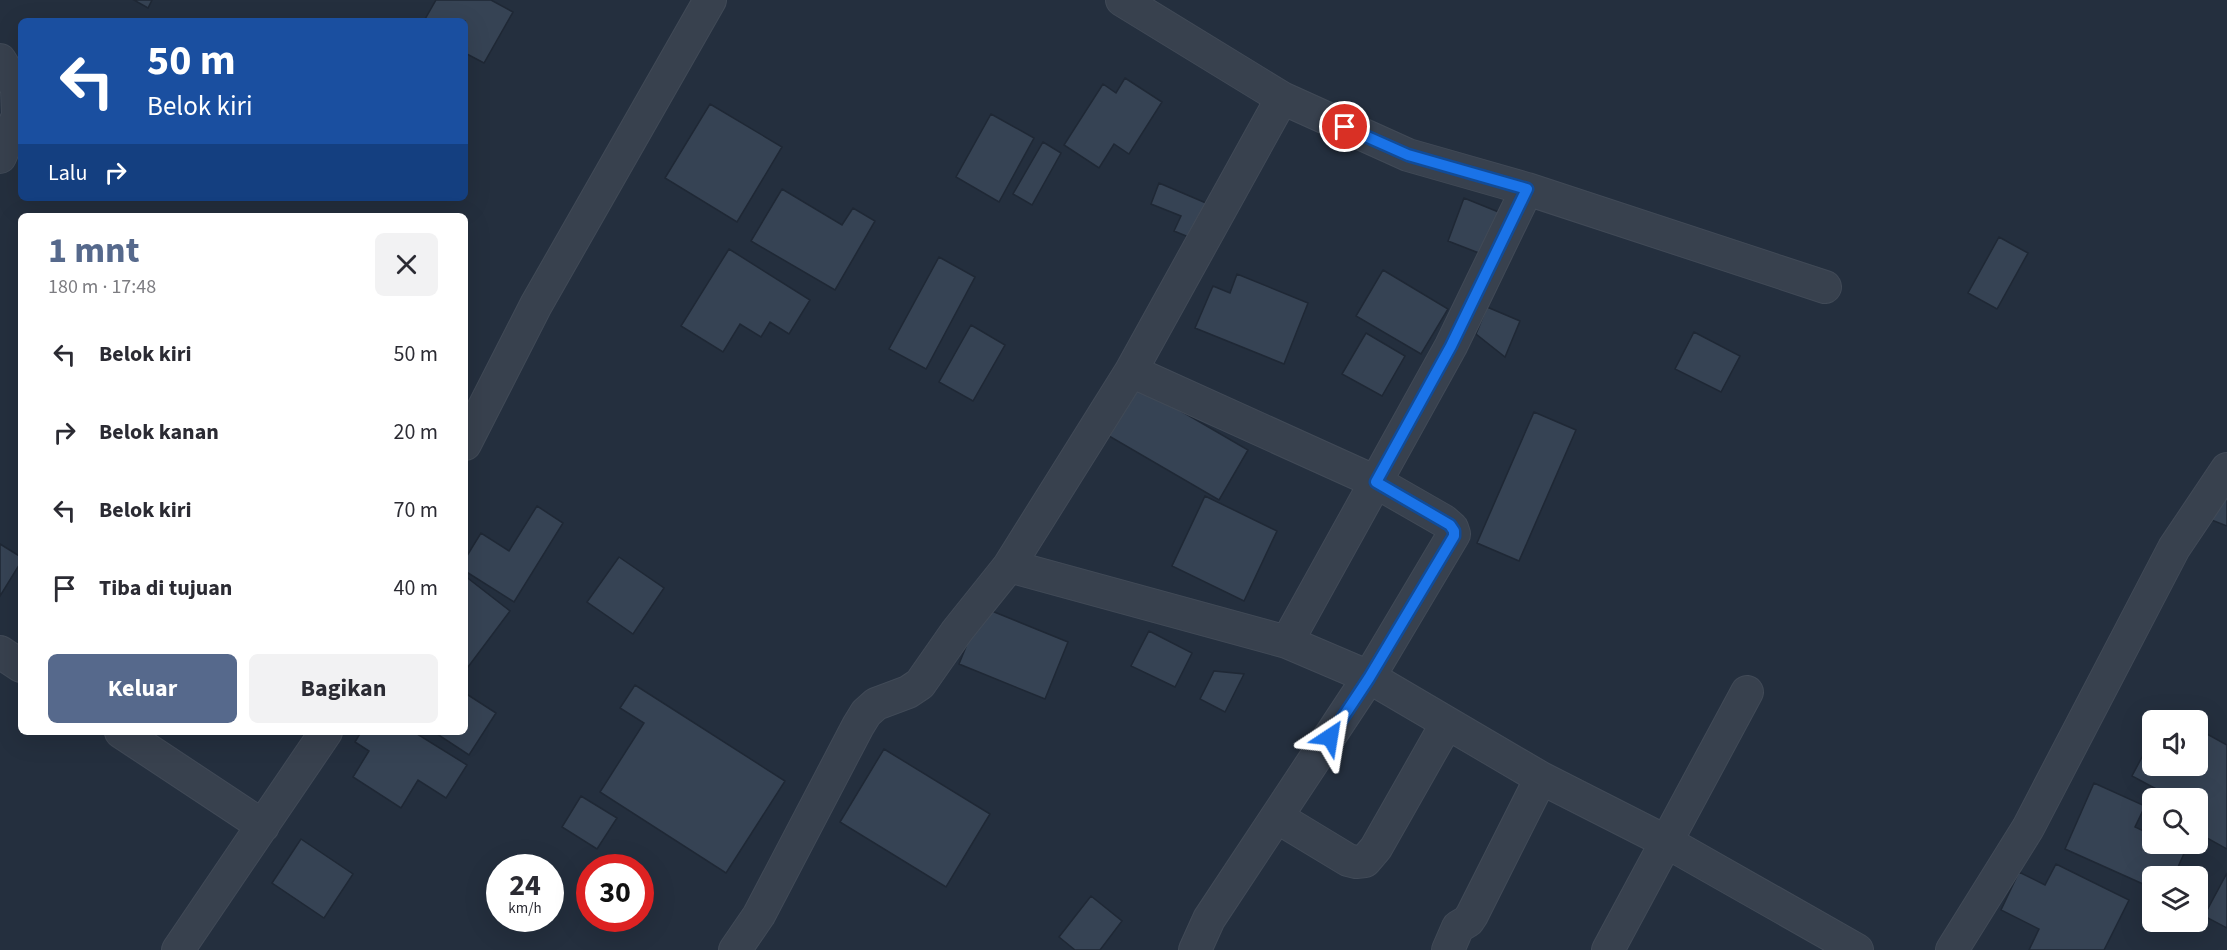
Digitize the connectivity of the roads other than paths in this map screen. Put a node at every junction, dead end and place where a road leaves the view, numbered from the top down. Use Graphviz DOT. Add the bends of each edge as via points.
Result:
graph roads {
  1 [pos="710,0"];
  2 [pos="1122,0"];
  3 [pos="0,60"];
  4 [pos="1282,98"];
  5 [pos="0,157"];
  6 [pos="1527,189"];
  7 [pos="1825,287"];
  8 [pos="1131,371"];
  9 [pos="468,438"];
  10 [pos="2227,469"];
  11 [pos="1376,482"];
  12 [pos="1009,566"];
  13 [pos="1287,642"];
  14 [pos="0,652"];
  15 [pos="18,664"];
  16 [pos="1369,678"];
  17 [pos="1747,692"];
  18 [pos="1448,723"];
  19 [pos="126,735"];
  20 [pos="324,735"];
  21 [pos="1541,778"];
  22 [pos="1277,817"];
  23 [pos="262,826"];
  24 [pos="1665,842"];
  25 [pos="178,950"];
  26 [pos="735,950"];
  27 [pos="1195,950"];
  28 [pos="1448,950"];
  29 [pos="1608,950"];
  30 [pos="1857,950"];
  31 [pos="1952,950"];
  1 -- 9 [label="street" via="536,305"];
  2 -- 4 [label="street"];
  3 -- 5 [label="street" via="17,88 18,116"];
  4 -- 6 [label="street" via="1408,155"];
  4 -- 8 [label="street"];
  6 -- 7 [label="street"];
  6 -- 11 [label="street" via="1451,346"];
  8 -- 11 [label="street"];
  8 -- 12 [label="street"];
  10 -- 31 [label="street" via="2174,548 2028,828"];
  11 -- 13 [label="street"];
  11 -- 16 [label="street" via="1450,525 1454,536"];
  12 -- 13 [label="street"];
  12 -- 26 [label="street" via="920,684 876,704 866,713 759,915"];
  13 -- 16 [label="street"];
  14 -- 15 [label="street"];
  16 -- 18 [label="street"];
  16 -- 22 [label="street"];
  17 -- 24 [label="street"];
  18 -- 21 [label="street"];
  18 -- 22 [label="street" via="1365,861 1348,860"];
  19 -- 23 [label="street"];
  20 -- 23 [label="street"];
  21 -- 24 [label="street"];
  21 -- 28 [label="street" via="1472,915 1458,927"];
  22 -- 27 [label="street" via="1209,920"];
  23 -- 25 [label="street"];
  24 -- 29 [label="street"];
  24 -- 30 [label="street"];
}
